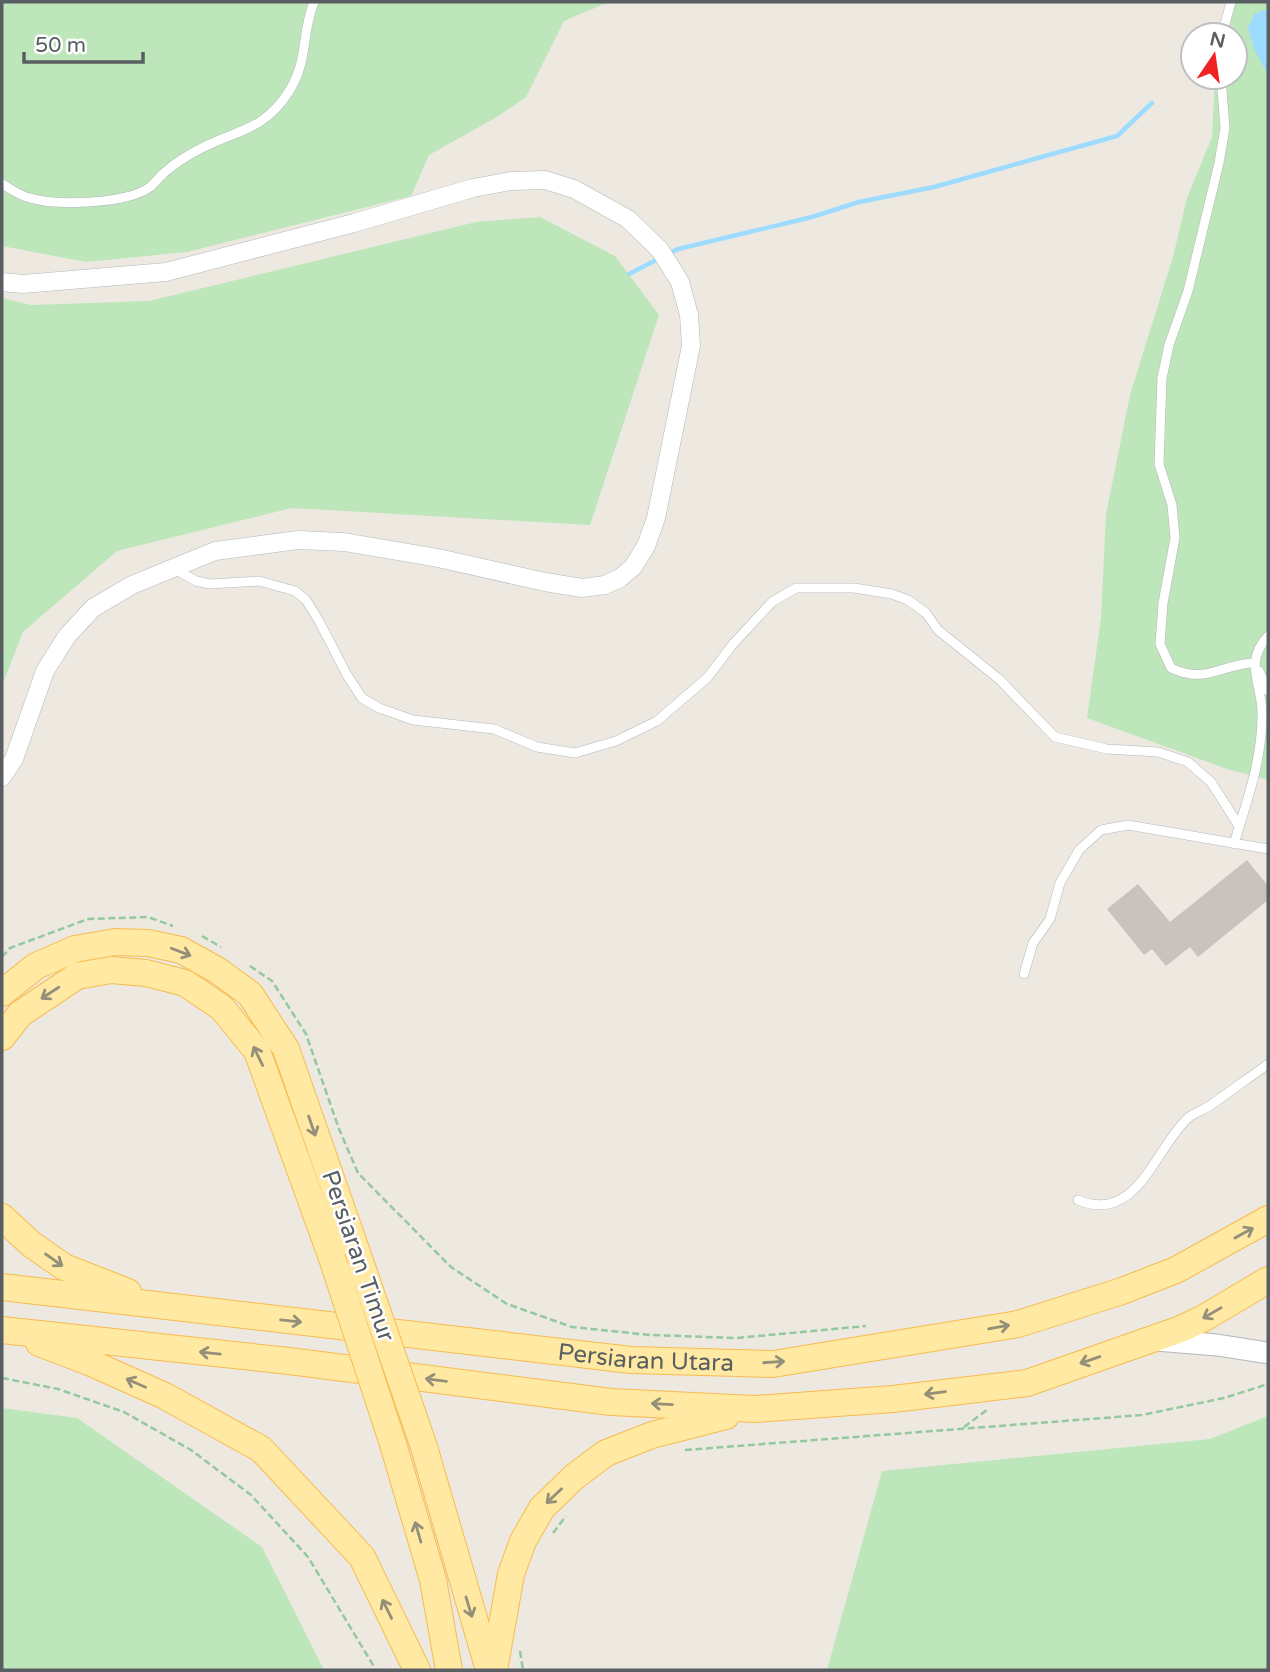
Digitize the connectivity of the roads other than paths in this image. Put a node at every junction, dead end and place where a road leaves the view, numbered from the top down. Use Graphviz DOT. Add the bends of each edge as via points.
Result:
graph roads {
  1 [pos="314,2"];
  2 [pos="1231,2"];
  3 [pos="1226,21"];
  4 [pos="1222,91"];
  5 [pos="2,184"];
  6 [pos="2,282"];
  7 [pos="174,568"];
  8 [pos="1268,636"];
  9 [pos="1255,663"];
  10 [pos="1268,691"];
  11 [pos="2,777"];
  12 [pos="1239,826"];
  13 [pos="1234,844"];
  14 [pos="1268,851"];
  15 [pos="1024,974"];
  16 [pos="2,993"];
  17 [pos="2,1037"];
  18 [pos="1268,1064"];
  19 [pos="1078,1200"];
  20 [pos="2,1217"];
  21 [pos="1268,1220"];
  22 [pos="1268,1280"];
  23 [pos="2,1287"];
  24 [pos="174,1308"];
  25 [pos="2,1330"];
  26 [pos="1153,1340"];
  27 [pos="1268,1353"];
  28 [pos="755,1409"];
  29 [pos="417,1670"];
  30 [pos="449,1670"];
  31 [pos="489,1670"];
  32 [pos="494,1670"];
  1 -- 5 [label="lane" via="301,68 288,93 258,125 194,152 139,193 65,203 30,198"];
  2 -- 3 [label="lane"];
  4 -- 9 [label="lane" via="1226,128 1219,163 1161,378 1159,464 1175,538 1160,644 1171,668 1192,675"];
  6 -- 7 [label="street" via="166,272 474,188 545,180 574,189 628,219 660,250 680,282 691,346 674,431 646,547 620,578 582,588 425,555 298,540 215,551"];
  7 -- 11 [label="street" via="93,608 67,636 45,671 14,759"];
  7 -- 12 [label="lane" via="210,584 259,581 295,591 306,600 362,698 379,708 413,720 494,729 537,747 575,753 616,741 657,720 707,678 772,602 796,588 854,588 892,594 926,612 938,631 999,679 1055,737 1107,750 1158,752 1188,762 1211,782"];
  8 -- 9 [label="lane" via="1256,652"];
  9 -- 10 [label="lane"];
  9 -- 12 [label="lane" via="1263,714 1259,764"];
  12 -- 13 [label="lane"];
  13 -- 14 [label="lane"];
  13 -- 15 [label="lane" via="1128,825 1101,830 1079,850 1060,883 1050,919 1033,943"];
  16 -- 31 [label="main road, Persiaran Timur, one-way, bridge" via="36,966 75,949 115,942 181,950 250,994 286,1049 424,1447"];
  30 -- 17 [label="main road, Persiaran Timur, one-way, bridge" via="433,1580 393,1444 257,1051 222,1008 185,983 111,970 77,976 20,1014"];
  18 -- 19 [label="lane" via="1187,1119 1138,1184 1116,1202 1100,1206"];
  20 -- 24 [label="main road, one-way" via="64,1267"];
  24 -- 21 [label="main road, Persiaran Utara, one-way" via="631,1360 773,1364 1018,1324 1176,1270"];
  22 -- 26 [label="main road, Persiaran Utara, one-way" via="1205,1318"];
  23 -- 24 [label="main road, Persiaran Utara"];
  28 -- 25 [label="main road, Persiaran Utara, one-way" via="611,1402"];
  29 -- 25 [label="main road, one-way" via="362,1557 261,1449 165,1396"];
  26 -- 27 [label="street"];
  26 -- 28 [label="main road, Persiaran Utara, one-way" via="1027,1382"];
  28 -- 32 [label="main road, one-way" via="652,1435 606,1453 542,1508 510,1574"];
}
